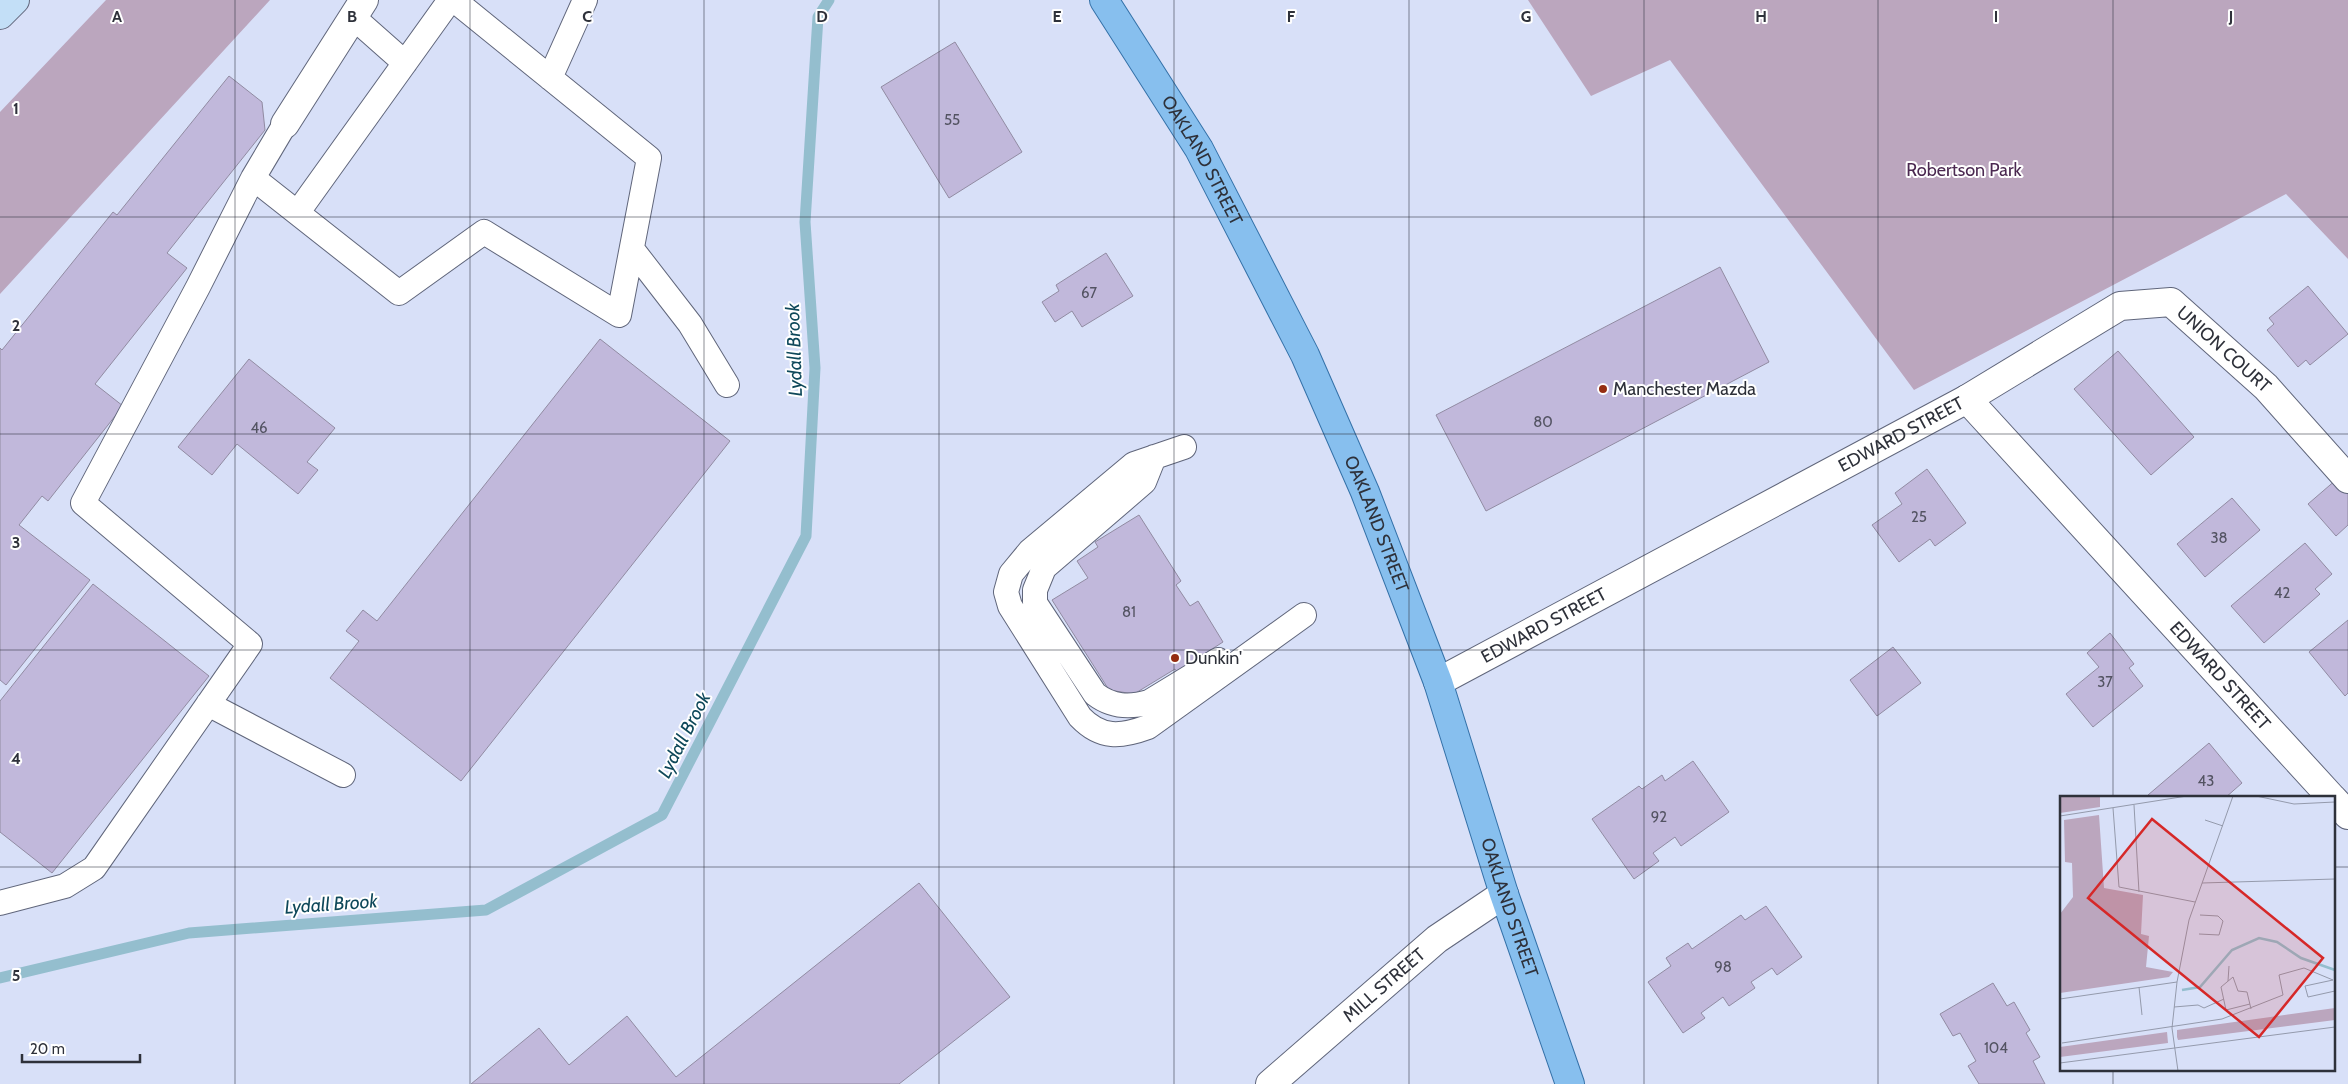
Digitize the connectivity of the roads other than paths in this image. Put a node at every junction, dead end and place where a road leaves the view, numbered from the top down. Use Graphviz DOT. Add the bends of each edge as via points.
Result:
graph roads {
  1 [pos="15,0"];
  2 [pos="452,0"];
  3 [pos="585,0"];
  4 [pos="1104,0"];
  5 [pos="359,8"];
  6 [pos="0,15"];
  7 [pos="405,63"];
  8 [pos="550,78"];
  9 [pos="285,124"];
  10 [pos="252,178"];
  11 [pos="298,212"];
  12 [pos="632,248"];
  13 [pos="728,385"];
  14 [pos="1968,398"];
  15 [pos="1184,447"];
  16 [pos="2348,479"];
  17 [pos="1304,615"];
  18 [pos="1438,682"];
  19 [pos="208,704"];
  20 [pos="343,776"];
  21 [pos="2330,796"];
  22 [pos="2336,802"];
  23 [pos="2348,815"];
  24 [pos="1504,894"];
  25 [pos="0,903"];
  26 [pos="1270,1084"];
  27 [pos="1570,1084"];
  1 -- 6 [label="main road"];
  2 -- 7 [label="lane"];
  2 -- 8 [label="lane"];
  3 -- 8 [label="lane"];
  4 -- 18 [label="main road, OAKLAND STREET" via="1199,149 1305,355 1365,492"];
  5 -- 7 [label="lane"];
  5 -- 9 [label="street"];
  7 -- 11 [label="lane"];
  8 -- 12 [label="lane" via="649,158"];
  9 -- 10 [label="lane"];
  10 -- 11 [label="lane"];
  10 -- 19 [label="lane" via="83,503 250,644"];
  11 -- 12 [label="lane" via="399,293 484,232 619,315"];
  12 -- 13 [label="lane" via="690,324"];
  14 -- 16 [label="street, UNION COURT" via="2120,306 2170,302 2266,387"];
  14 -- 18 [label="street, EDWARD STREET"];
  14 -- 21 [label="street, EDWARD STREET"];
  15 -- 17 [label="lane" via="1134,464 1030,551 1010,574 1006,592 1010,606 1080,717 1090,728 1106,734 1130,733 1148,726"];
  18 -- 24 [label="main road, OAKLAND STREET"];
  19 -- 20 [label="lane"];
  19 -- 25 [label="lane" via="94,868 65,886"];
  22 -- 23 [label="street, EDWARD STREET"];
  24 -- 26 [label="street, MILL STREET" via="1437,939"];
  24 -- 27 [label="main road, OAKLAND STREET"];
}
